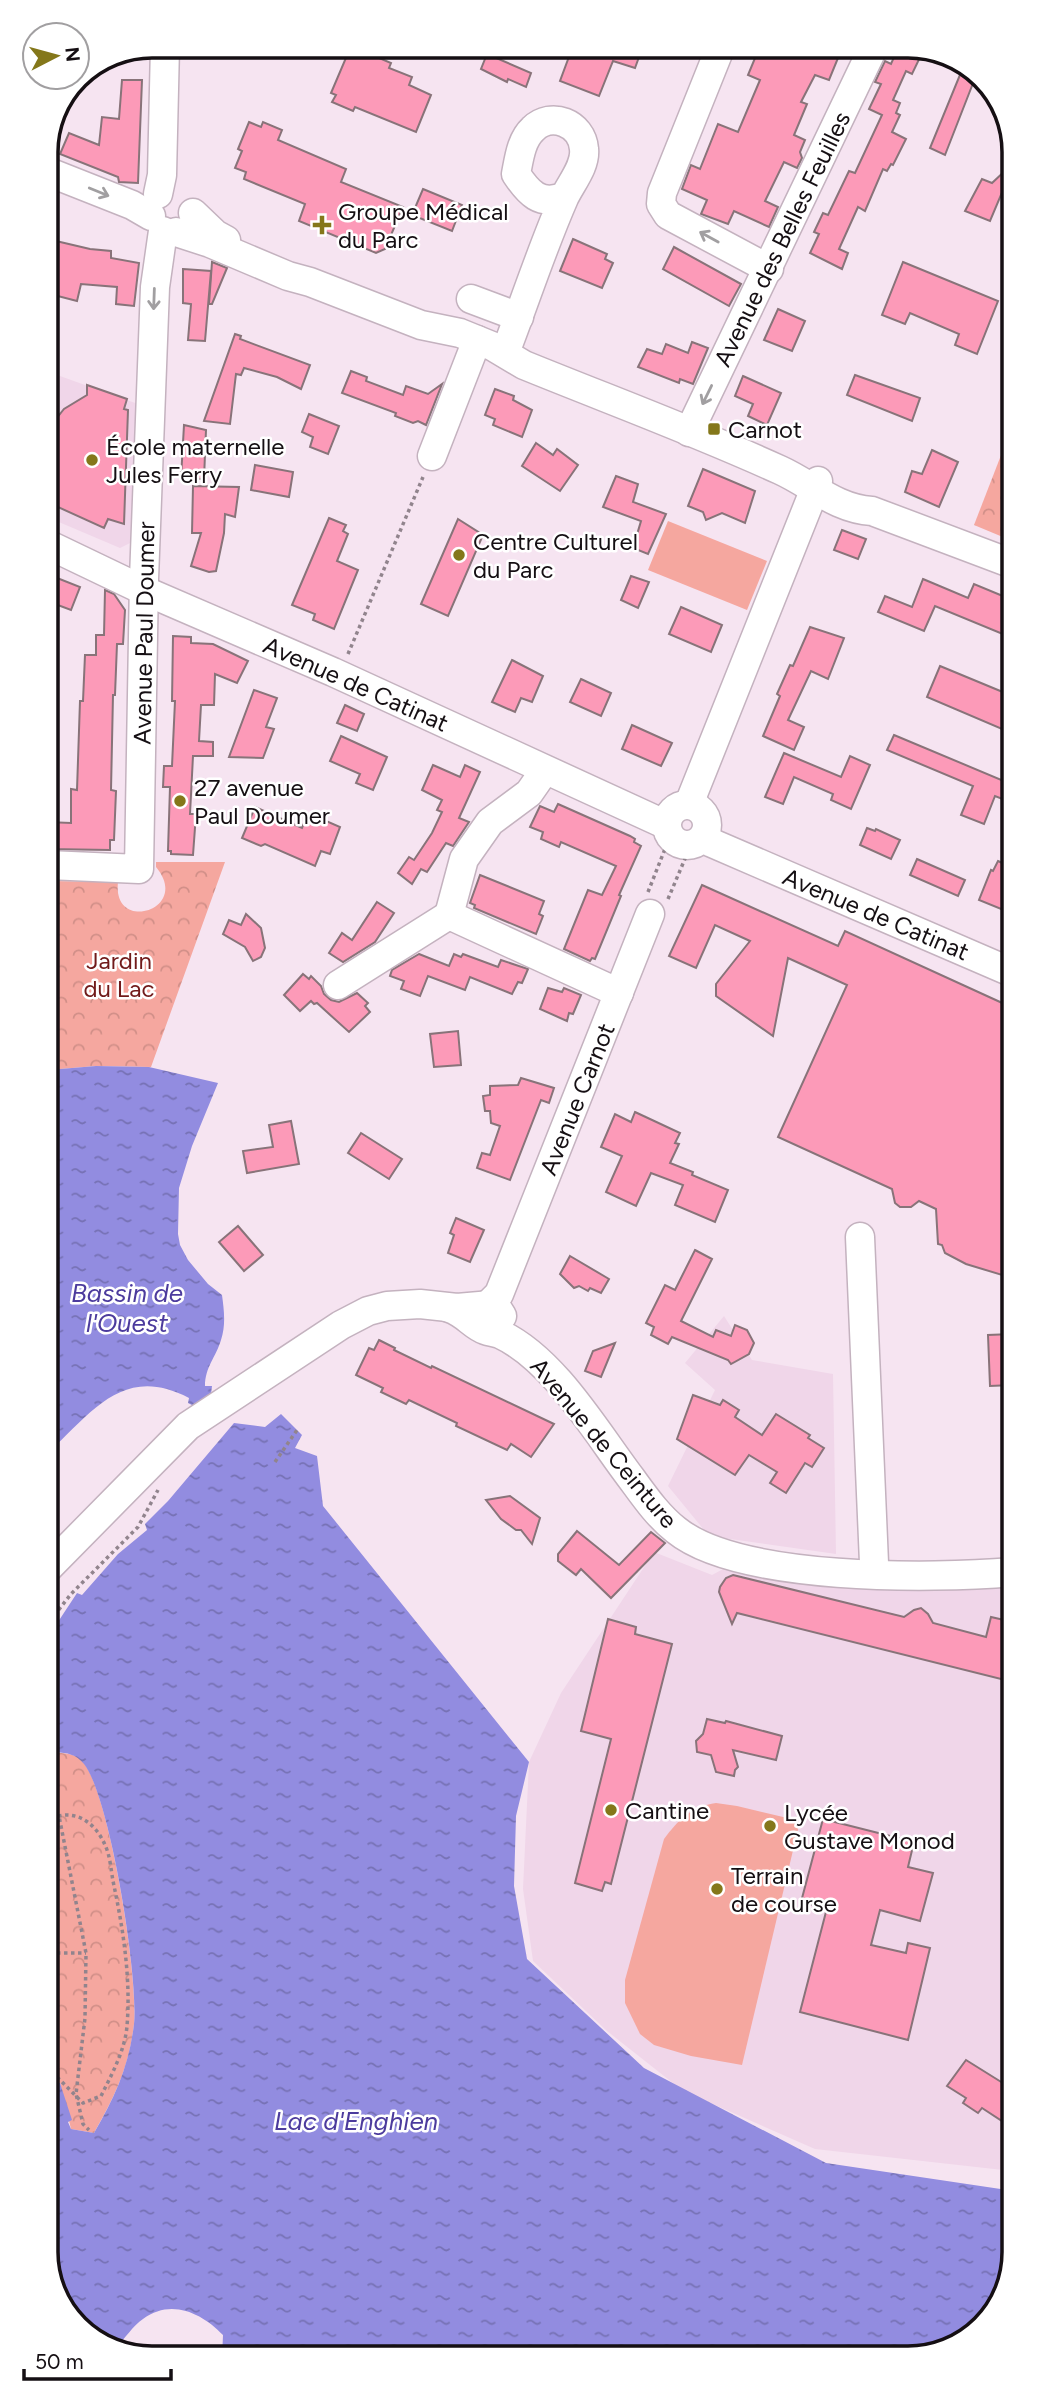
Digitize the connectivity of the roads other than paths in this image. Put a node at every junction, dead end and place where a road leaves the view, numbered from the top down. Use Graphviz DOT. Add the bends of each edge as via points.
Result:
graph roads {
  1 [pos="165,58"];
  2 [pos="716,58"];
  3 [pos="868,58"];
  4 [pos="58,177"];
  5 [pos="565,196"];
  6 [pos="168,217"];
  7 [pos="769,270"];
  8 [pos="471,299"];
  9 [pos="519,317"];
  10 [pos="474,345"];
  11 [pos="515,359"];
  12 [pos="689,432"];
  13 [pos="432,456"];
  14 [pos="817,486"];
  15 [pos="58,549"];
  16 [pos="1002,560"];
  17 [pos="143,590"];
  18 [pos="545,769"];
  19 [pos="682,836"];
  20 [pos="58,865"];
  21 [pos="650,914"];
  22 [pos="449,915"];
  23 [pos="1002,968"];
  24 [pos="338,985"];
  25 [pos="619,993"];
  26 [pos="860,1237"];
  27 [pos="493,1313"];
  28 [pos="58,1558"];
  29 [pos="1002,1562"];
  30 [pos="874,1563"];
  31 [pos="1002,1572"];
  1 -- 6 [label="street, Avenue Paul Doumer" via="162,175"];
  7 -- 2 [label="street, one-way" via="668,215 661,204"];
  3 -- 7 [label="street, Avenue des Belles Feuilles"];
  4 -- 6 [label="street, one-way"];
  5 -- 9 [label="street"];
  6 -- 10 [label="street" via="210,243 288,276"];
  6 -- 17 [label="street, Avenue Paul Doumer, one-way" via="155,287"];
  7 -- 12 [label="street, Avenue des Belles Feuilles, one-way"];
  8 -- 9 [label="street"];
  9 -- 11 [label="street"];
  10 -- 11 [label="street" via="509,364"];
  10 -- 13 [label="street"];
  11 -- 12 [label="street"];
  12 -- 14 [label="street"];
  14 -- 16 [label="street" via="862,499 872,510"];
  14 -- 19 [label="street" via="689,804 698,807 707,822"];
  15 -- 17 [label="street, Avenue de Catinat"];
  17 -- 18 [label="street, Avenue de Catinat"];
  17 -- 20 [label="street, Avenue Paul Doumer" via="139,869"];
  18 -- 19 [label="street, Avenue de Catinat"];
  18 -- 22 [label="street" via="530,793 490,822 464,859"];
  19 -- 23 [label="street, Avenue de Catinat" via="712,843"];
  21 -- 25 [label="street, Avenue Carnot"];
  22 -- 24 [label="street"];
  22 -- 25 [label="street"];
  25 -- 27 [label="street, Avenue Carnot"];
  26 -- 30 [label="street"];
  27 -- 28 [label="street" via="408,1304 357,1316 178,1435"];
  27 -- 30 [label="street, Avenue de Ceinture" via="547,1358 663,1508 682,1525 713,1541 748,1551 826,1562"];
  27 -- 31 [label="street, Avenue de Ceinture" via="507,1338 570,1396 653,1507 677,1531 709,1549 764,1563 844,1573"];
  29 -- 30 [label="street, Avenue de Ceinture"];
}
